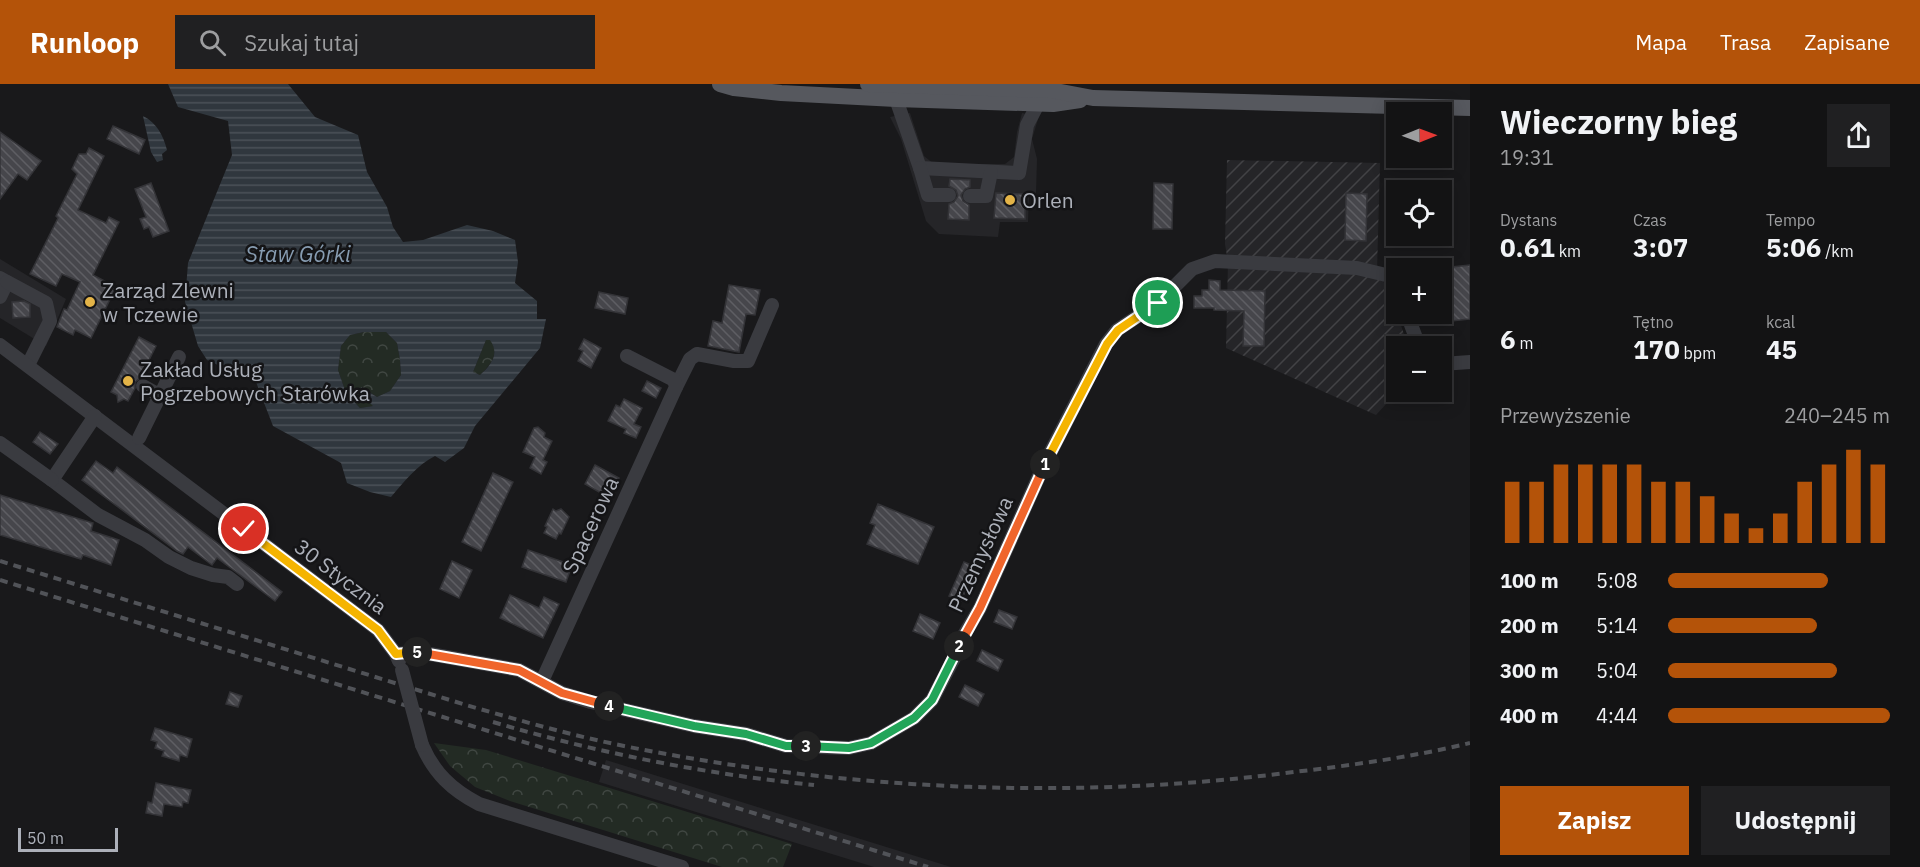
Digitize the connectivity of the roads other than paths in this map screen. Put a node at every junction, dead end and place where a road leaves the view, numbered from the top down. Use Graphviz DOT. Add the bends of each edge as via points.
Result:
graph roads {
  1 [pos="720,84"];
  2 [pos="868,84"];
  3 [pos="1047,87"];
  4 [pos="1093,98"];
  5 [pos="896,99"];
  6 [pos="1038,104"];
  7 [pos="1470,108"];
  8 [pos="920,168"];
  9 [pos="991,172"];
  10 [pos="949,195"];
  11 [pos="970,196"];
  12 [pos="1386,274"];
  13 [pos="4,280"];
  14 [pos="0,297"];
  15 [pos="772,305"];
  16 [pos="0,345"];
  17 [pos="179,357"];
  18 [pos="627,357"];
  19 [pos="1470,362"];
  20 [pos="1452,363"];
  21 [pos="28,365"];
  22 [pos="143,386"];
  23 [pos="676,387"];
  24 [pos="161,396"];
  25 [pos="95,416"];
  26 [pos="139,438"];
  27 [pos="0,443"];
  28 [pos="52,480"];
  29 [pos="237,584"];
  30 [pos="396,654"];
  31 [pos="542,681"];
  32 [pos="682,867"];
  1 -- 5 [label="main road" via="781,93"];
  2 -- 3 [label="main road"];
  3 -- 4 [label="main road"];
  4 -- 6 [label="main road"];
  4 -- 7 [label="main road"];
  5 -- 6 [label="main road"];
  5 -- 8 [label="street"];
  6 -- 9 [label="street" via="1027,125 1019,173"];
  8 -- 9 [label="street"];
  8 -- 10 [label="street" via="928,195"];
  9 -- 11 [label="street" via="986,196"];
  12 -- 31 [label="street, Przemysłowa" via="1357,268 1215,261 1192,269 1158,303 1118,330 1044,465 980,608 932,700 914,718 871,743 849,748 786,746 591,702 562,693"];
  13 -- 14 [label="street"];
  13 -- 21 [label="street" via="46,303 50,321"];
  15 -- 23 [label="street, Spacerowa" via="748,361 697,354 690,359"];
  16 -- 21 [label="street, 30 Stycznia"];
  17 -- 24 [label="street"];
  18 -- 23 [label="street" via="674,380"];
  19 -- 20 [label="street"];
  21 -- 25 [label="street, 30 Stycznia"];
  22 -- 24 [label="street"];
  23 -- 31 [label="street, Spacerowa"];
  24 -- 26 [label="street"];
  25 -- 28 [label="street"];
  25 -- 30 [label="street, 30 Stycznia" via="378,630"];
  27 -- 28 [label="street"];
  28 -- 29 [label="street" via="98,515 169,557 191,568 228,577"];
  30 -- 31 [label="street, Przemysłowa" via="419,651 519,670"];
  30 -- 32 [label="street, 30 Stycznia, bridge" via="422,745 440,776 459,793 479,804"];
}
